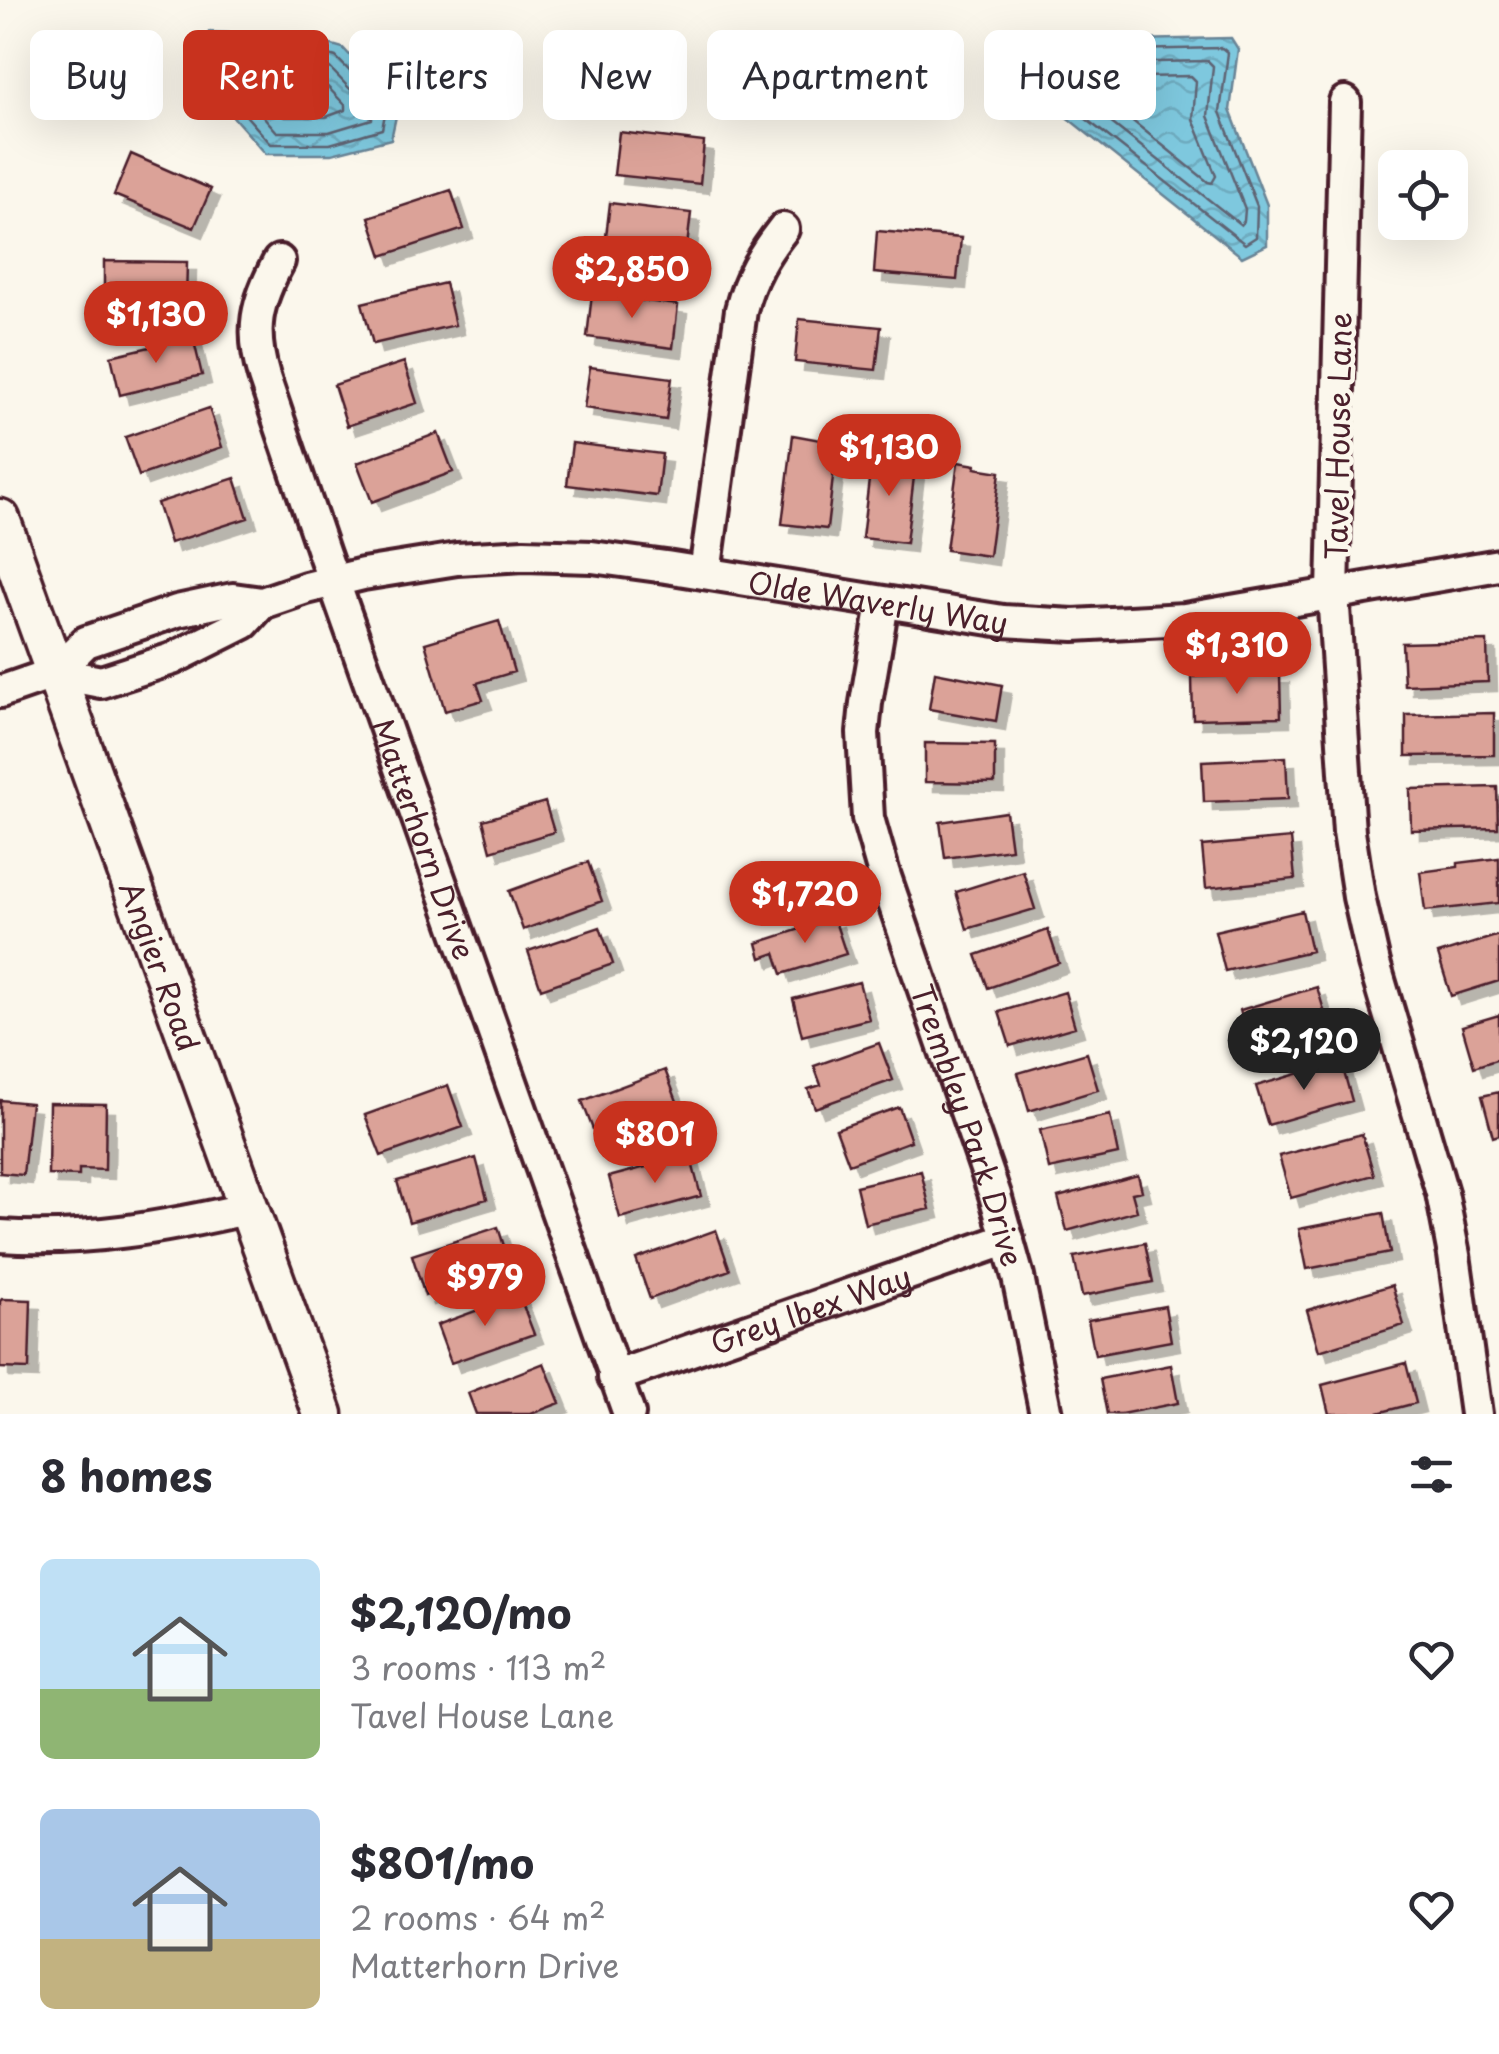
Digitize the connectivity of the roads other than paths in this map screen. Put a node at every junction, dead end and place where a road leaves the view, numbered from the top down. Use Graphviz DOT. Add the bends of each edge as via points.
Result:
graph roads {
  1 [pos="1345,102"];
  2 [pos="784,229"];
  3 [pos="279,261"];
  4 [pos="0,519"];
  5 [pos="1499,565"];
  6 [pos="705,573"];
  7 [pos="334,580"];
  8 [pos="1332,593"];
  9 [pos="262,603"];
  10 [pos="883,603"];
  11 [pos="55,673"];
  12 [pos="0,692"];
  13 [pos="250,1208"];
  14 [pos="0,1236"];
  15 [pos="1008,1239"];
  16 [pos="614,1377"];
  17 [pos="323,1414"];
  18 [pos="629,1414"];
  19 [pos="1046,1414"];
  20 [pos="1476,1414"];
  1 -- 8 [label="street, Tavel House Lane"];
  2 -- 6 [label="street" via="756,267 741,310"];
  3 -- 7 [label="street, Matterhorn Drive" via="258,310 257,355"];
  4 -- 11 [label="street, Angier Road"];
  5 -- 8 [label="street, Olde Waverly Way"];
  6 -- 7 [label="street, Olde Waverly Way" via="524,555 422,563"];
  6 -- 10 [label="street, Olde Waverly Way"];
  7 -- 9 [label="street, Olde Waverly Way"];
  7 -- 16 [label="street, Matterhorn Drive"];
  8 -- 10 [label="street, Olde Waverly Way" via="1112,624 1003,622"];
  8 -- 20 [label="street, Tavel House Lane" via="1359,897 1442,1193"];
  9 -- 11 [label="street, Olde Waverly Way" via="233,600 154,618 86,642"];
  9 -- 11 [label="street, Olde Waverly Way" via="244,624 172,659 100,682"];
  10 -- 15 [label="street, Trembley Park Drive" via="864,718 868,818"];
  11 -- 12 [label="street"];
  11 -- 13 [label="street, Angier Road"];
  13 -- 14 [label="street" via="111,1235"];
  13 -- 17 [label="street, Angier Road"];
  15 -- 16 [label="street, Grey Ibex Way"];
  15 -- 19 [label="street, Trembley Park Drive"];
  16 -- 18 [label="street, Matterhorn Drive"];
}
